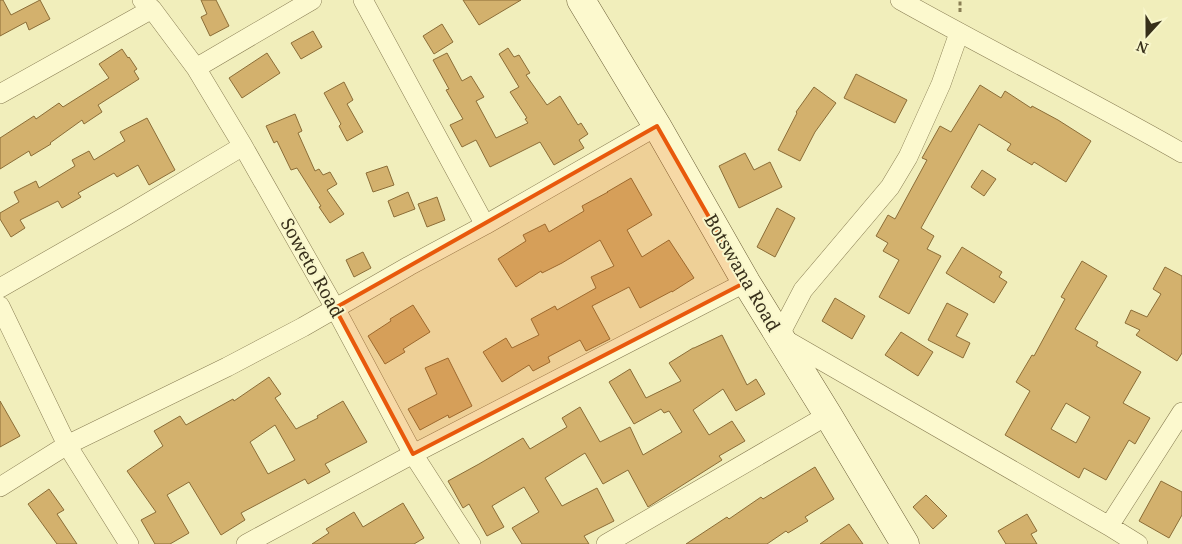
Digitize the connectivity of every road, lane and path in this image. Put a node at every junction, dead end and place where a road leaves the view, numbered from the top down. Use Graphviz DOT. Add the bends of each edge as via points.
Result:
graph roads {
  1 [pos="312,0"];
  2 [pos="363,0"];
  3 [pos="581,0"];
  4 [pos="900,0"];
  5 [pos="147,4"];
  6 [pos="959,33"];
  7 [pos="196,68"];
  8 [pos="0,94"];
  9 [pos="657,126"];
  10 [pos="243,146"];
  11 [pos="1182,153"];
  12 [pos="485,225"];
  13 [pos="746,282"];
  14 [pos="0,288"];
  15 [pos="0,306"];
  16 [pos="335,308"];
  17 [pos="779,336"];
  18 [pos="1182,412"];
  19 [pos="828,415"];
  20 [pos="67,445"];
  21 [pos="413,454"];
  22 [pos="0,487"];
  23 [pos="1109,526"];
  24 [pos="129,544"];
  25 [pos="246,544"];
  26 [pos="471,544"];
  27 [pos="606,544"];
  28 [pos="905,544"];
  29 [pos="1138,544"];
  1 -- 7 [label="street"];
  2 -- 12 [label="street"];
  3 -- 9 [label="street, Botswana Road"];
  4 -- 6 [label="street"];
  5 -- 7 [label="street, Soweto Road"];
  5 -- 8 [label="street"];
  6 -- 11 [label="street"];
  6 -- 17 [label="street" via="941,84 890,187 803,290"];
  7 -- 10 [label="street, Soweto Road"];
  9 -- 12 [label="street"];
  9 -- 13 [label="street, Botswana Road"];
  10 -- 14 [label="street"];
  10 -- 16 [label="street, Soweto Road"];
  12 -- 16 [label="street"];
  13 -- 17 [label="street, Botswana Road"];
  13 -- 21 [label="street"];
  15 -- 20 [label="street"];
  16 -- 20 [label="street" via="265,348"];
  16 -- 21 [label="street, Soweto Road"];
  17 -- 19 [label="street, Botswana Road"];
  17 -- 23 [label="street"];
  18 -- 23 [label="street"];
  19 -- 27 [label="street"];
  19 -- 28 [label="street, Botswana Road"];
  20 -- 22 [label="street"];
  20 -- 24 [label="street"];
  21 -- 25 [label="street"];
  21 -- 26 [label="street, Soweto Road"];
  23 -- 29 [label="street"];
}
